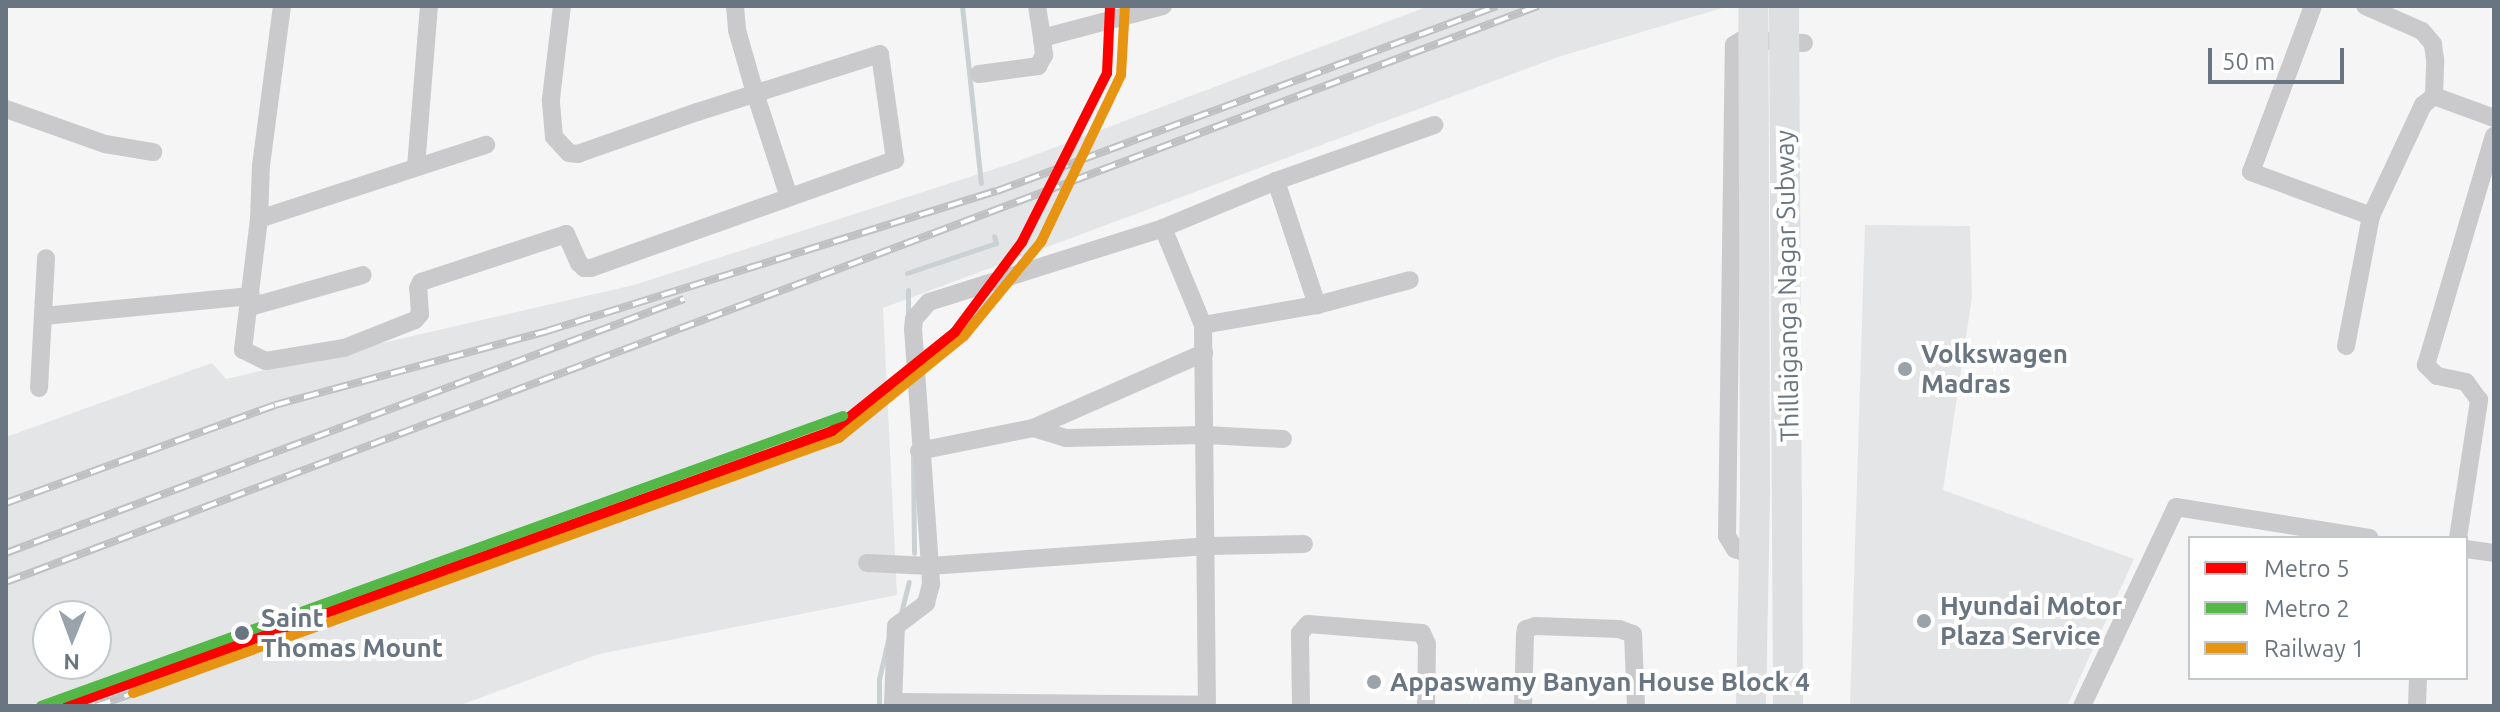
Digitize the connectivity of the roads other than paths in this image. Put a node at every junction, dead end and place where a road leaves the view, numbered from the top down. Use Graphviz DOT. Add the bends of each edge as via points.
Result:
graph roads {
  1 [pos="282,6"];
  2 [pos="429,6"];
  3 [pos="562,6"];
  4 [pos="724,6"];
  5 [pos="735,6"];
  6 [pos="1037,6"];
  7 [pos="1163,6"];
  8 [pos="1753,6"];
  9 [pos="1784,6"];
  10 [pos="2313,6"];
  11 [pos="2365,6"];
  12 [pos="1042,38"];
  13 [pos="1802,43"];
  14 [pos="979,74"];
  15 [pos="755,93"];
  16 [pos="2434,96"];
  17 [pos="6,109"];
  18 [pos="2494,118"];
  19 [pos="1434,125"];
  20 [pos="2494,136"];
  21 [pos="486,145"];
  22 [pos="153,152"];
  23 [pos="416,167"];
  24 [pos="1276,181"];
  25 [pos="789,197"];
  26 [pos="2371,216"];
  27 [pos="259,219"];
  28 [pos="1163,228"];
  29 [pos="46,258"];
  30 [pos="363,275"];
  31 [pos="1410,280"];
  32 [pos="250,302"];
  33 [pos="1317,305"];
  34 [pos="44,316"];
  35 [pos="1203,325"];
  36 [pos="2346,346"];
  37 [pos="1204,353"];
  38 [pos="39,388"];
  39 [pos="1033,428"];
  40 [pos="1205,435"];
  41 [pos="1283,439"];
  42 [pos="919,451"];
  43 [pos="2357,536"];
  44 [pos="2458,536"];
  45 [pos="1304,544"];
  46 [pos="1207,546"];
  47 [pos="2468,549"];
  48 [pos="2494,553"];
  49 [pos="1753,560"];
  50 [pos="867,563"];
  51 [pos="930,566"];
  52 [pos="1788,566"];
  53 [pos="2418,680"];
  54 [pos="893,704"];
  55 [pos="1049,705"];
  56 [pos="1207,706"];
  57 [pos="1301,706"];
  58 [pos="1426,706"];
  59 [pos="1523,706"];
  60 [pos="1636,706"];
  61 [pos="1751,706"];
  62 [pos="1788,706"];
  63 [pos="2082,706"];
  64 [pos="2417,706"];
  1 -- 27 [label="street"];
  2 -- 23 [label="street"];
  3 -- 15 [label="street" via="551,99 554,137 569,153"];
  4 -- 5 [label="street"];
  5 -- 15 [label="street"];
  6 -- 12 [label="street"];
  7 -- 12 [label="street"];
  8 -- 49 [label="main road, Thillaiganga Nagar Subway"];
  9 -- 52 [label="main road, Thillaiganga Nagar Subway"];
  10 -- 26 [label="street" via="2251,172"];
  11 -- 16 [label="street" via="2422,31 2433,44"];
  12 -- 14 [label="street" via="1044,55 1038,66"];
  13 -- 49 [label="street" via="1742,40 1734,45 1727,536 1735,549"];
  15 -- 25 [label="street"];
  15 -- 25 [label="street" via="880,54 895,160"];
  16 -- 18 [label="street"];
  16 -- 26 [label="street" via="2423,105"];
  17 -- 22 [label="street" via="105,144"];
  19 -- 24 [label="street"];
  20 -- 44 [label="street" via="2426,365 2437,376 2466,382 2479,400"];
  21 -- 23 [label="street"];
  23 -- 27 [label="street"];
  24 -- 28 [label="street"];
  24 -- 33 [label="street"];
  25 -- 32 [label="street" via="591,268 579,263 566,234 421,282 415,320 344,348 266,361 254,356 243,350"];
  26 -- 36 [label="street"];
  27 -- 32 [label="street"];
  28 -- 35 [label="street"];
  28 -- 42 [label="street" via="929,302 913,329"];
  29 -- 34 [label="street"];
  30 -- 32 [label="street"];
  31 -- 33 [label="street"];
  32 -- 34 [label="street"];
  33 -- 35 [label="street"];
  34 -- 38 [label="street"];
  35 -- 37 [label="street"];
  37 -- 39 [label="street"];
  37 -- 40 [label="street"];
  39 -- 40 [label="street" via="1066,438"];
  39 -- 42 [label="street"];
  40 -- 41 [label="street"];
  40 -- 46 [label="street"];
  42 -- 51 [label="street"];
  43 -- 63 [label="street" via="2176,507"];
  45 -- 46 [label="street"];
  46 -- 51 [label="street"];
  46 -- 56 [label="street"];
  47 -- 48 [label="street"];
  49 -- 52 [label="main road"];
  49 -- 61 [label="main road, Thillaiganga Nagar Subway"];
  50 -- 51 [label="street"];
  51 -- 54 [label="street" via="926,603 896,626"];
  52 -- 62 [label="main road, Thillaiganga Nagar Subway"];
  53 -- 64 [label="street"];
  54 -- 55 [label="street"];
  55 -- 56 [label="street"];
  57 -- 58 [label="street" via="1300,633 1308,624 1422,633 1427,644"];
  59 -- 60 [label="street" via="1526,629 1536,626 1633,634"];
}
